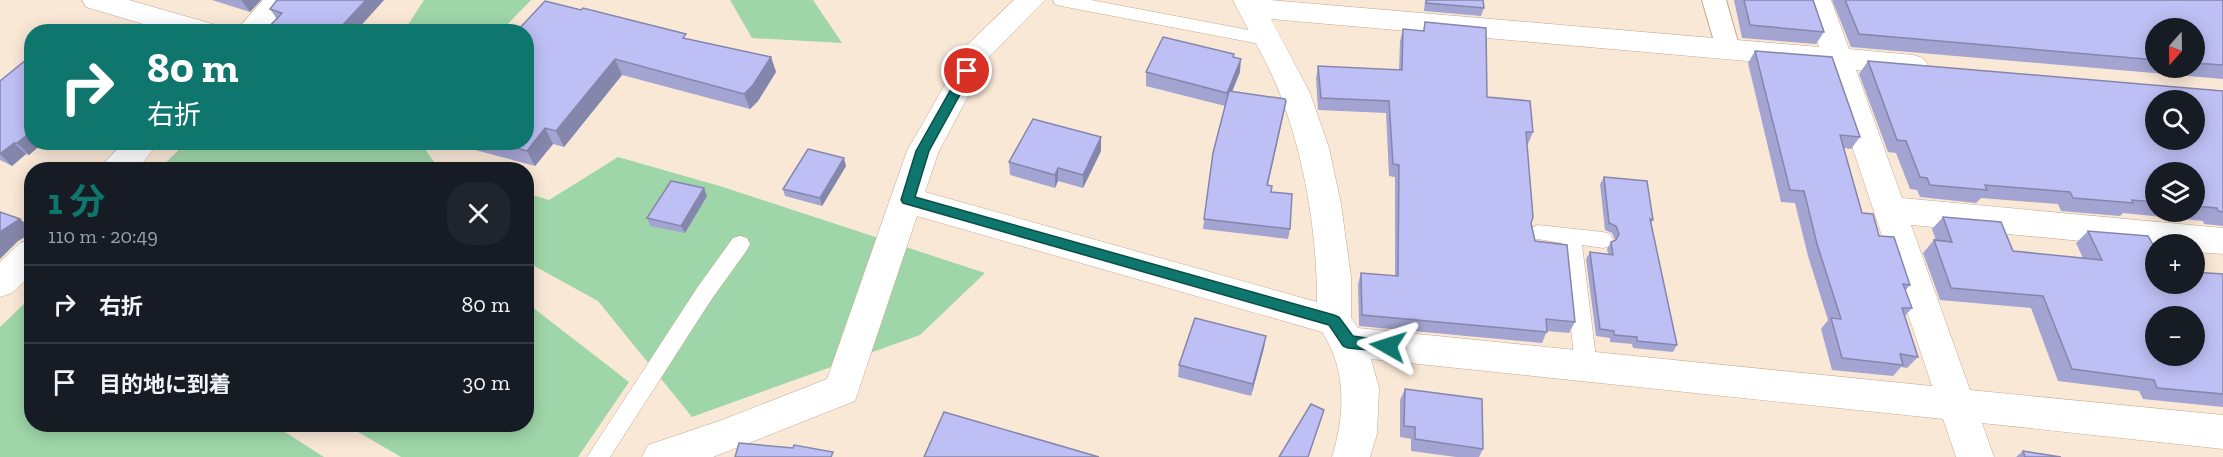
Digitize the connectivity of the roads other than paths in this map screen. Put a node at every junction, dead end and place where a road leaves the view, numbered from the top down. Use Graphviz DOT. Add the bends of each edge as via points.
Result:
graph roads {
  1 [pos="96,0"];
  2 [pos="279,0"];
  3 [pos="1030,0"];
  4 [pos="1061,0"];
  5 [pos="1714,0"];
  6 [pos="1817,0"];
  7 [pos="1249,4"];
  8 [pos="178,24"];
  9 [pos="256,24"];
  10 [pos="1265,39"];
  11 [pos="1727,49"];
  12 [pos="1837,58"];
  13 [pos="1940,68"];
  14 [pos="136,150"];
  15 [pos="125,162"];
  16 [pos="908,200"];
  17 [pos="1889,210"];
  18 [pos="1538,233"];
  19 [pos="1571,237"];
  20 [pos="1603,240"];
  21 [pos="2223,241"];
  22 [pos="740,244"];
  23 [pos="24,260"];
  24 [pos="0,283"];
  25 [pos="1341,331"];
  26 [pos="1586,366"];
  27 [pos="1957,405"];
  28 [pos="2223,432"];
  29 [pos="598,457"];
  30 [pos="662,457"];
  31 [pos="1351,457"];
  32 [pos="1975,457"];
  1 -- 8 [label="street"];
  2 -- 9 [label="street"];
  3 -- 16 [label="street" via="978,51 923,151"];
  4 -- 10 [label="lane"];
  5 -- 11 [label="street"];
  6 -- 12 [label="street"];
  7 -- 10 [label="street"];
  7 -- 11 [label="street"];
  10 -- 25 [label="street" via="1295,93 1313,148 1325,204"];
  11 -- 12 [label="street"];
  12 -- 13 [label="street"];
  12 -- 17 [label="street"];
  14 -- 15 [label="street"];
  16 -- 25 [label="street"];
  16 -- 30 [label="street" via="842,390"];
  17 -- 21 [label="street"];
  17 -- 27 [label="street"];
  18 -- 19 [label="lane"];
  19 -- 20 [label="lane"];
  19 -- 26 [label="lane"];
  22 -- 29 [label="lane"];
  23 -- 24 [label="street"];
  25 -- 26 [label="street"];
  25 -- 31 [label="street" via="1361,388 1358,434"];
  26 -- 27 [label="street"];
  27 -- 28 [label="street"];
  27 -- 32 [label="street"];
}
